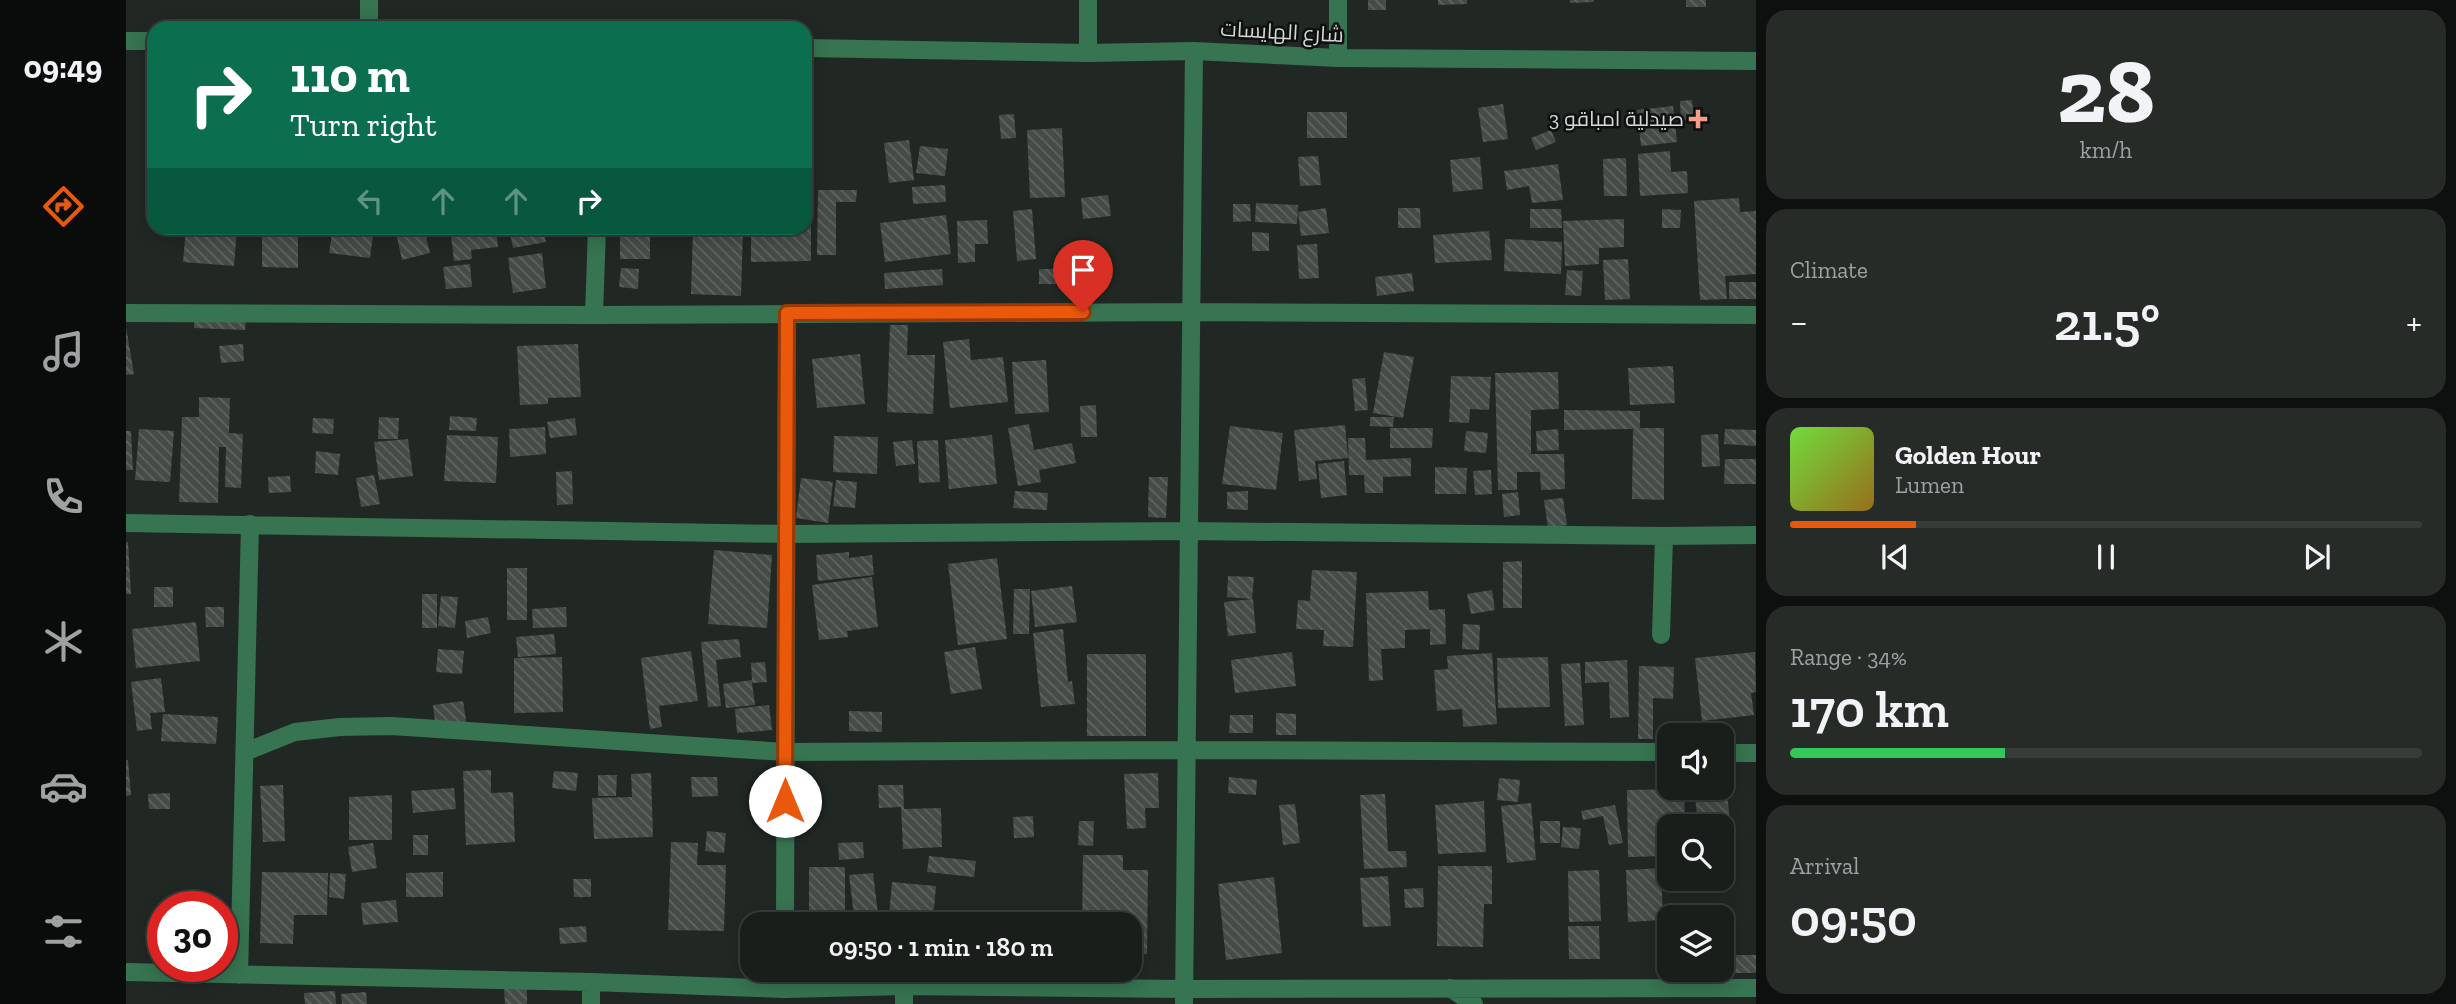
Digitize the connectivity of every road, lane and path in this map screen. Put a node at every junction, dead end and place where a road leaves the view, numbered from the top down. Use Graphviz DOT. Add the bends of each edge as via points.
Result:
graph roads {
  1 [pos="369,0"];
  2 [pos="1088,0"];
  3 [pos="1339,0"];
  4 [pos="369,21"];
  5 [pos="126,41"];
  6 [pos="147,41"];
  7 [pos="812,48"];
  8 [pos="1194,51"];
  9 [pos="1088,53"];
  10 [pos="1338,58"];
  11 [pos="1756,61"];
  12 [pos="597,235"];
  13 [pos="1191,312"];
  14 [pos="126,313"];
  15 [pos="787,313"];
  16 [pos="594,315"];
  17 [pos="1756,315"];
  18 [pos="126,523"];
  19 [pos="250,524"];
  20 [pos="1188,531"];
  21 [pos="786,534"];
  22 [pos="1756,535"];
  23 [pos="1664,537"];
  24 [pos="1661,635"];
  25 [pos="1186,750"];
  26 [pos="245,752"];
  27 [pos="785,752"];
  28 [pos="1657,752"];
  29 [pos="1734,753"];
  30 [pos="1756,753"];
  31 [pos="785,912"];
  32 [pos="126,972"];
  33 [pos="239,975"];
  34 [pos="591,982"];
  35 [pos="784,982"];
  36 [pos="1450,988"];
  37 [pos="1756,988"];
  38 [pos="784,989"];
  39 [pos="904,995"];
  40 [pos="1184,996"];
  41 [pos="591,1004"];
  42 [pos="1474,1004"];
  1 -- 4 [label="street"];
  2 -- 9 [label="street"];
  3 -- 10 [label="street"];
  5 -- 6 [label="street"];
  7 -- 9 [label="street, شارع الهايسات"];
  8 -- 9 [label="street, شارع الهايسات"];
  8 -- 10 [label="street, شارع الهايسات"];
  8 -- 13 [label="street"];
  10 -- 11 [label="street, شارع الهايسات"];
  12 -- 16 [label="street"];
  13 -- 15 [label="street"];
  13 -- 17 [label="street"];
  13 -- 20 [label="street"];
  14 -- 16 [label="street"];
  15 -- 16 [label="street"];
  15 -- 21 [label="street"];
  18 -- 19 [label="street"];
  19 -- 21 [label="street"];
  19 -- 26 [label="street"];
  20 -- 21 [label="street"];
  20 -- 23 [label="street"];
  20 -- 25 [label="street"];
  21 -- 27 [label="street"];
  22 -- 23 [label="street"];
  23 -- 24 [label="street"];
  25 -- 27 [label="street"];
  25 -- 28 [label="street"];
  25 -- 40 [label="street"];
  26 -- 27 [label="street" via="295,732 391,726"];
  26 -- 33 [label="street"];
  27 -- 31 [label="street"];
  29 -- 30 [label="street"];
  32 -- 33 [label="street"];
  33 -- 34 [label="street"];
  34 -- 38 [label="street"];
  34 -- 41 [label="street"];
  35 -- 38 [label="street"];
  36 -- 37 [label="street"];
  36 -- 40 [label="street"];
  36 -- 42 [label="street"];
  38 -- 39 [label="street"];
  39 -- 40 [label="street"];
}
